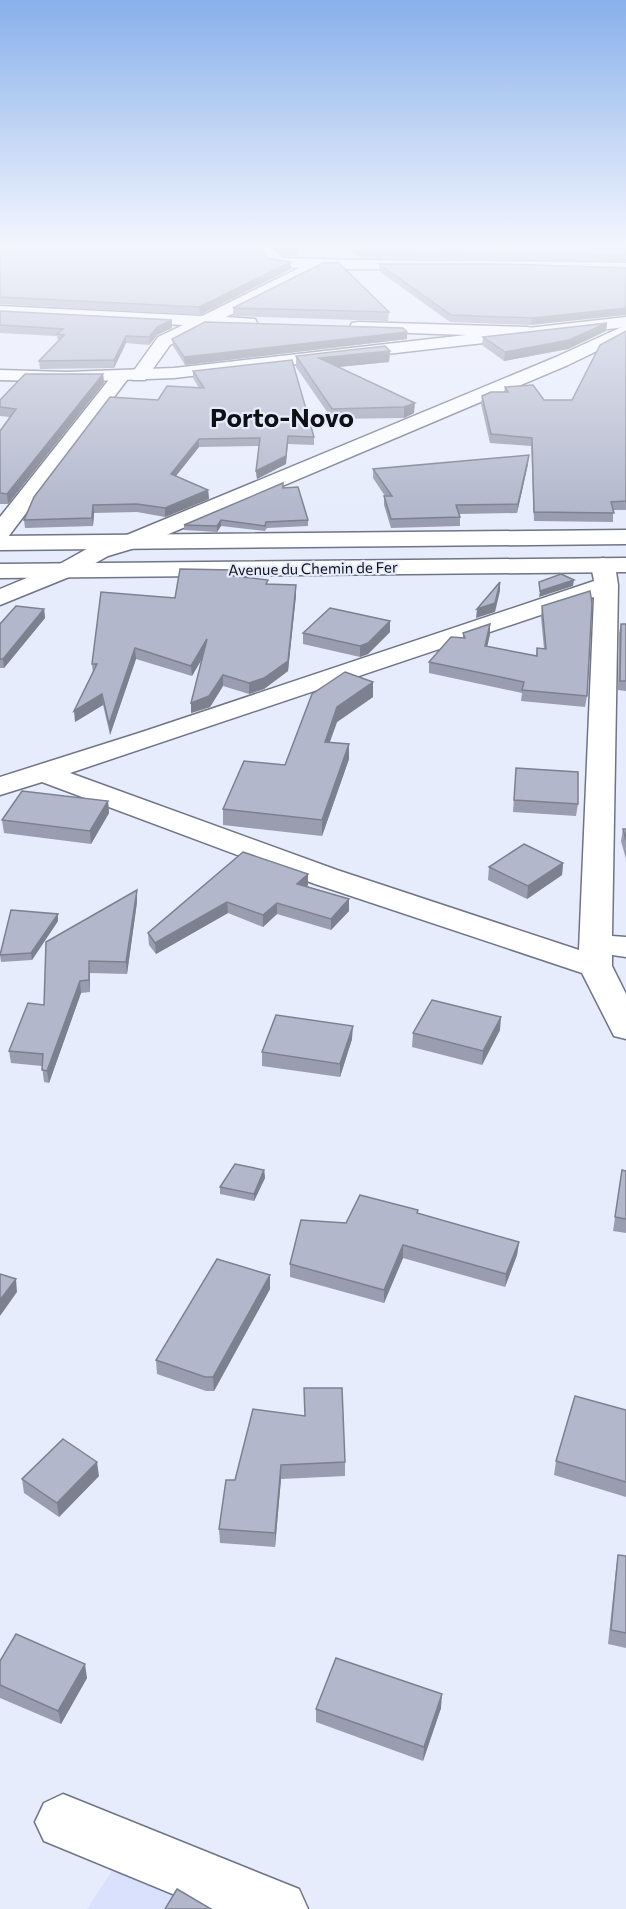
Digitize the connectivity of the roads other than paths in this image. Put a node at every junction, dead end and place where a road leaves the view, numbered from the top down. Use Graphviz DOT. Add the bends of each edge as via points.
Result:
graph roads {
  1 [pos="180,333"];
  2 [pos="518,333"];
  3 [pos="620,333"];
  4 [pos="0,375"];
  5 [pos="130,376"];
  6 [pos="0,532"];
  7 [pos="626,537"];
  8 [pos="130,542"];
  9 [pos="0,543"];
  10 [pos="66,570"];
  11 [pos="0,571"];
  12 [pos="611,572"];
  13 [pos="0,598"];
  14 [pos="44,773"];
  15 [pos="0,786"];
  16 [pos="606,953"];
  17 [pos="626,1028"];
  18 [pos="63,1822"];
  19 [pos="279,1909"];
  1 -- 5 [label="street" via="164,341"];
  2 -- 5 [label="street"];
  3 -- 8 [label="street" via="562,361"];
  4 -- 5 [label="street"];
  5 -- 6 [label="street"];
  7 -- 8 [label="street, Avenue du Chemin de Fer"];
  8 -- 9 [label="street, Avenue du Chemin de Fer"];
  8 -- 10 [label="street" via="100,551"];
  10 -- 11 [label="street, Avenue du Chemin de Fer"];
  10 -- 12 [label="street, Avenue du Chemin de Fer"];
  10 -- 13 [label="street"];
  12 -- 14 [label="street" via="216,718"];
  12 -- 16 [label="street"];
  14 -- 15 [label="street"];
  14 -- 16 [label="street" via="326,878"];
  16 -- 17 [label="street"];
  18 -- 19 [label="street"];
}
